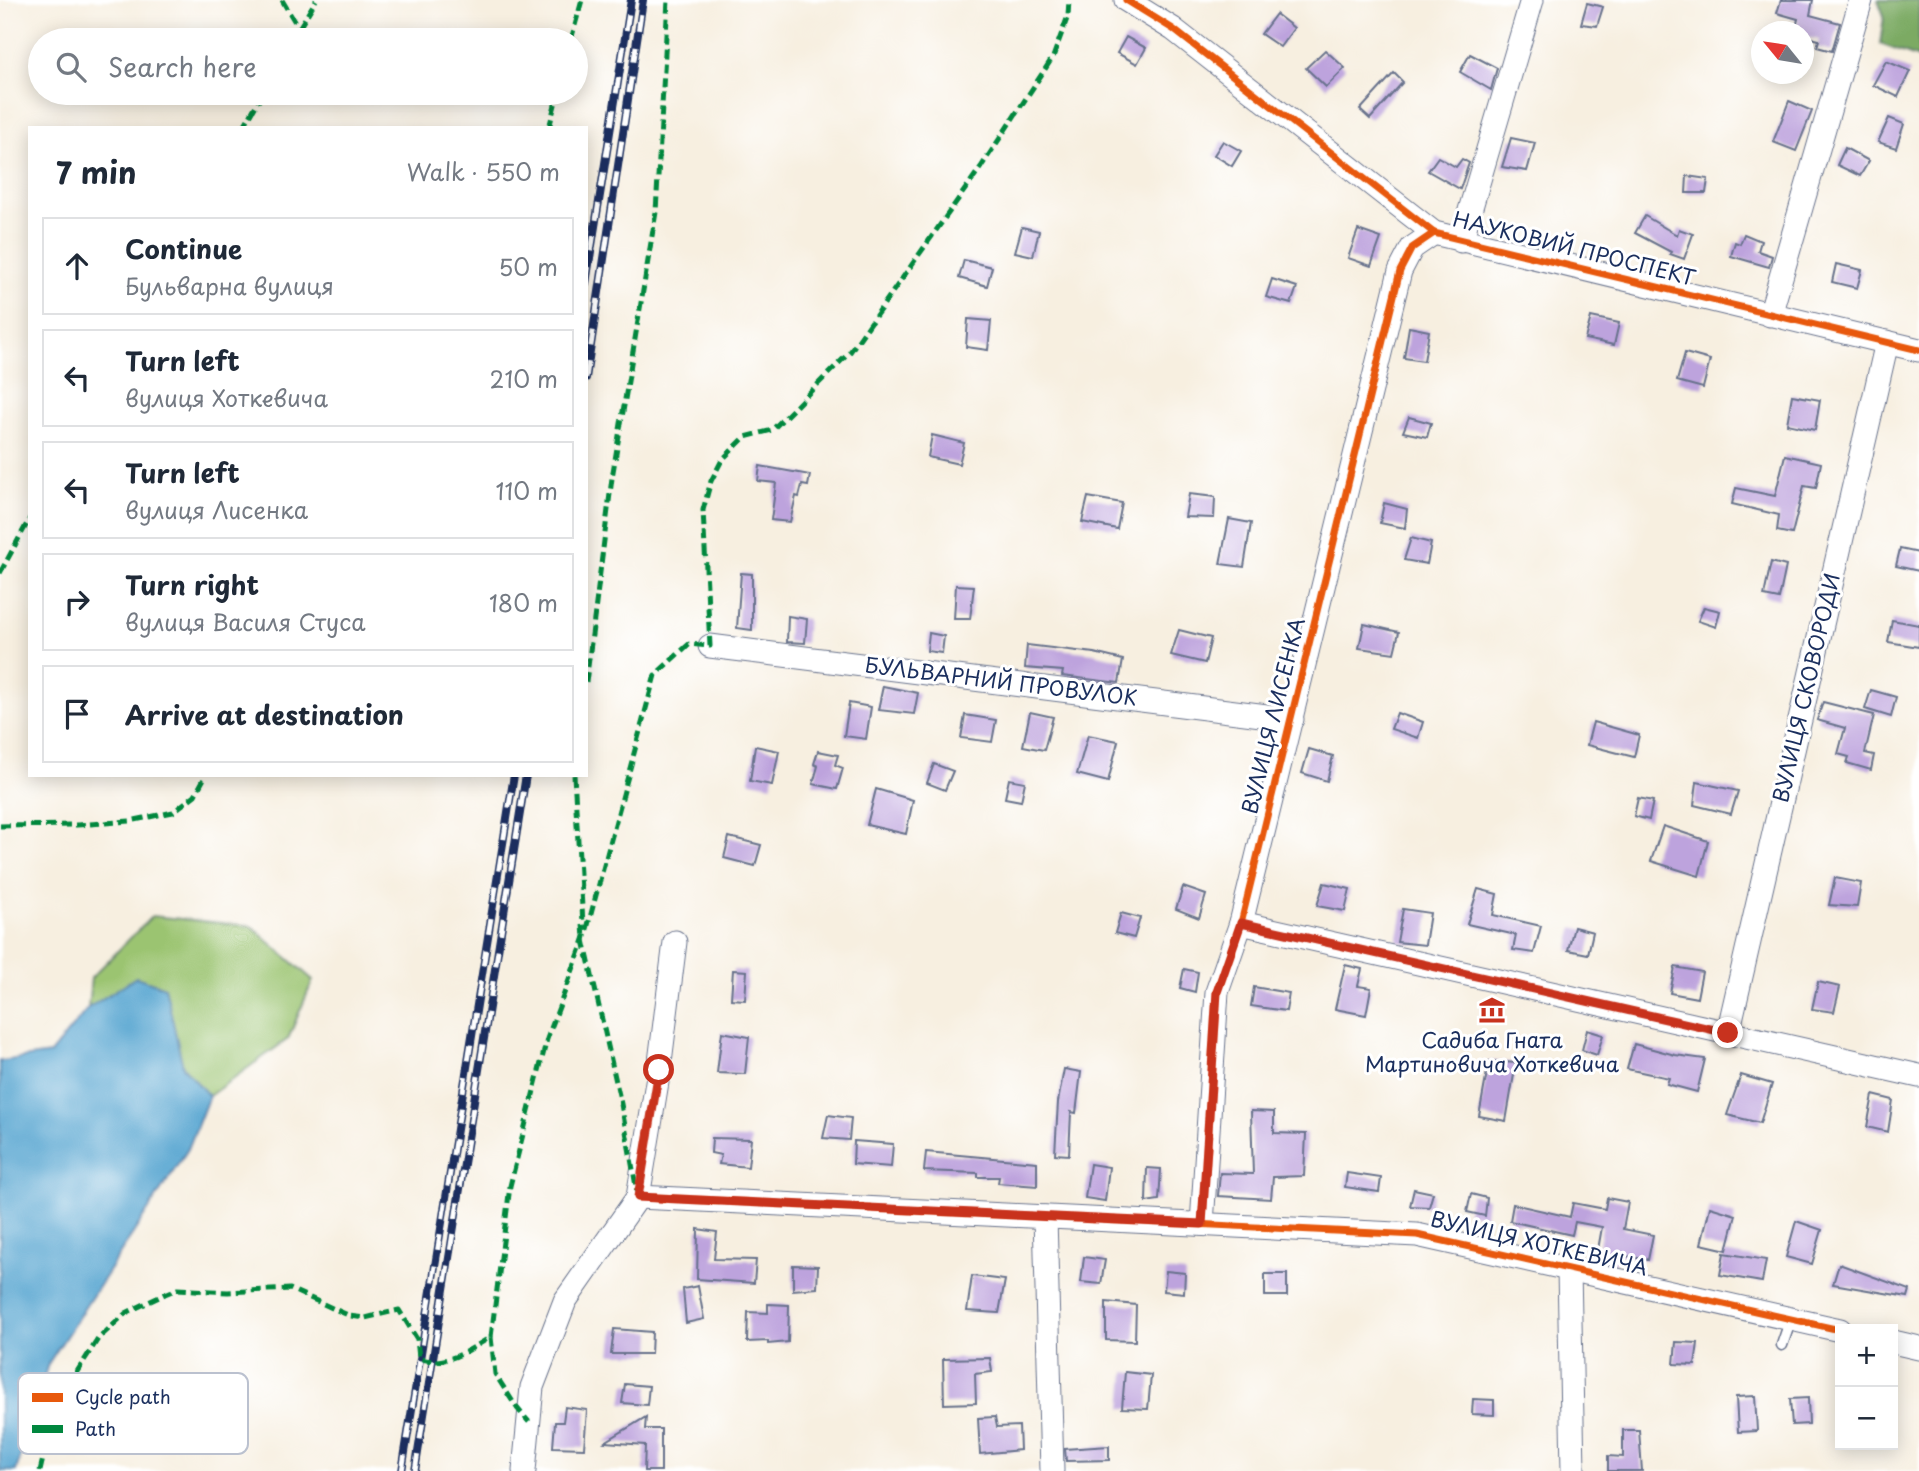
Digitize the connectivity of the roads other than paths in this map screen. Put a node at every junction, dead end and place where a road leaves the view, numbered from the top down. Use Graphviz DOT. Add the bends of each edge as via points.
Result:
graph roads {
  1 [pos="1126,0"];
  2 [pos="1532,0"];
  3 [pos="1861,0"];
  4 [pos="1434,233"];
  5 [pos="1461,241"];
  6 [pos="1770,314"];
  7 [pos="1887,342"];
  8 [pos="1919,350"];
  9 [pos="710,646"];
  10 [pos="1292,719"];
  11 [pos="1241,923"];
  12 [pos="675,942"];
  13 [pos="1728,1033"];
  14 [pos="1919,1076"];
  15 [pos="638,1197"];
  16 [pos="1045,1217"];
  17 [pos="1202,1224"];
  18 [pos="1569,1269"];
  19 [pos="1791,1319"];
  20 [pos="1835,1329"];
  21 [pos="1898,1343"];
  22 [pos="1782,1345"];
  23 [pos="1919,1348"];
  24 [pos="524,1471"];
  25 [pos="1052,1471"];
  26 [pos="1573,1471"];
  1 -- 4 [label="street, НАУКОВИЙ ПРОСПЕКТ" via="1173,29"];
  2 -- 5 [label="street"];
  3 -- 6 [label="street"];
  4 -- 5 [label="street, НАУКОВИЙ ПРОСПЕКТ"];
  4 -- 10 [label="street, ВУЛИЦЯ ЛИСЕНКА" via="1412,248 1399,271"];
  5 -- 6 [label="street, НАУКОВИЙ ПРОСПЕКТ"];
  6 -- 7 [label="street, НАУКОВИЙ ПРОСПЕКТ"];
  7 -- 8 [label="street, НАУКОВИЙ ПРОСПЕКТ"];
  7 -- 13 [label="street, ВУЛИЦЯ СКОВОРОДИ"];
  9 -- 10 [label="street, БУЛЬВАРНИЙ ПРОВУЛОК"];
  10 -- 11 [label="street, ВУЛИЦЯ ЛИСЕНКА"];
  11 -- 13 [label="street"];
  11 -- 17 [label="street, ВУЛИЦЯ ЛИСЕНКА" via="1217,992"];
  12 -- 15 [label="street"];
  13 -- 14 [label="street"];
  15 -- 16 [label="street, ВУЛИЦЯ ХОТКЕВИЧА"];
  15 -- 24 [label="street" via="565,1301 532,1387"];
  16 -- 17 [label="street, ВУЛИЦЯ ХОТКЕВИЧА"];
  16 -- 25 [label="street"];
  17 -- 18 [label="street, ВУЛИЦЯ ХОТКЕВИЧА" via="1417,1235"];
  18 -- 19 [label="street, ВУЛИЦЯ ХОТКЕВИЧА"];
  18 -- 26 [label="street"];
  19 -- 20 [label="street, ВУЛИЦЯ ХОТКЕВИЧА"];
  19 -- 22 [label="lane"];
  21 -- 23 [label="street"];
}
